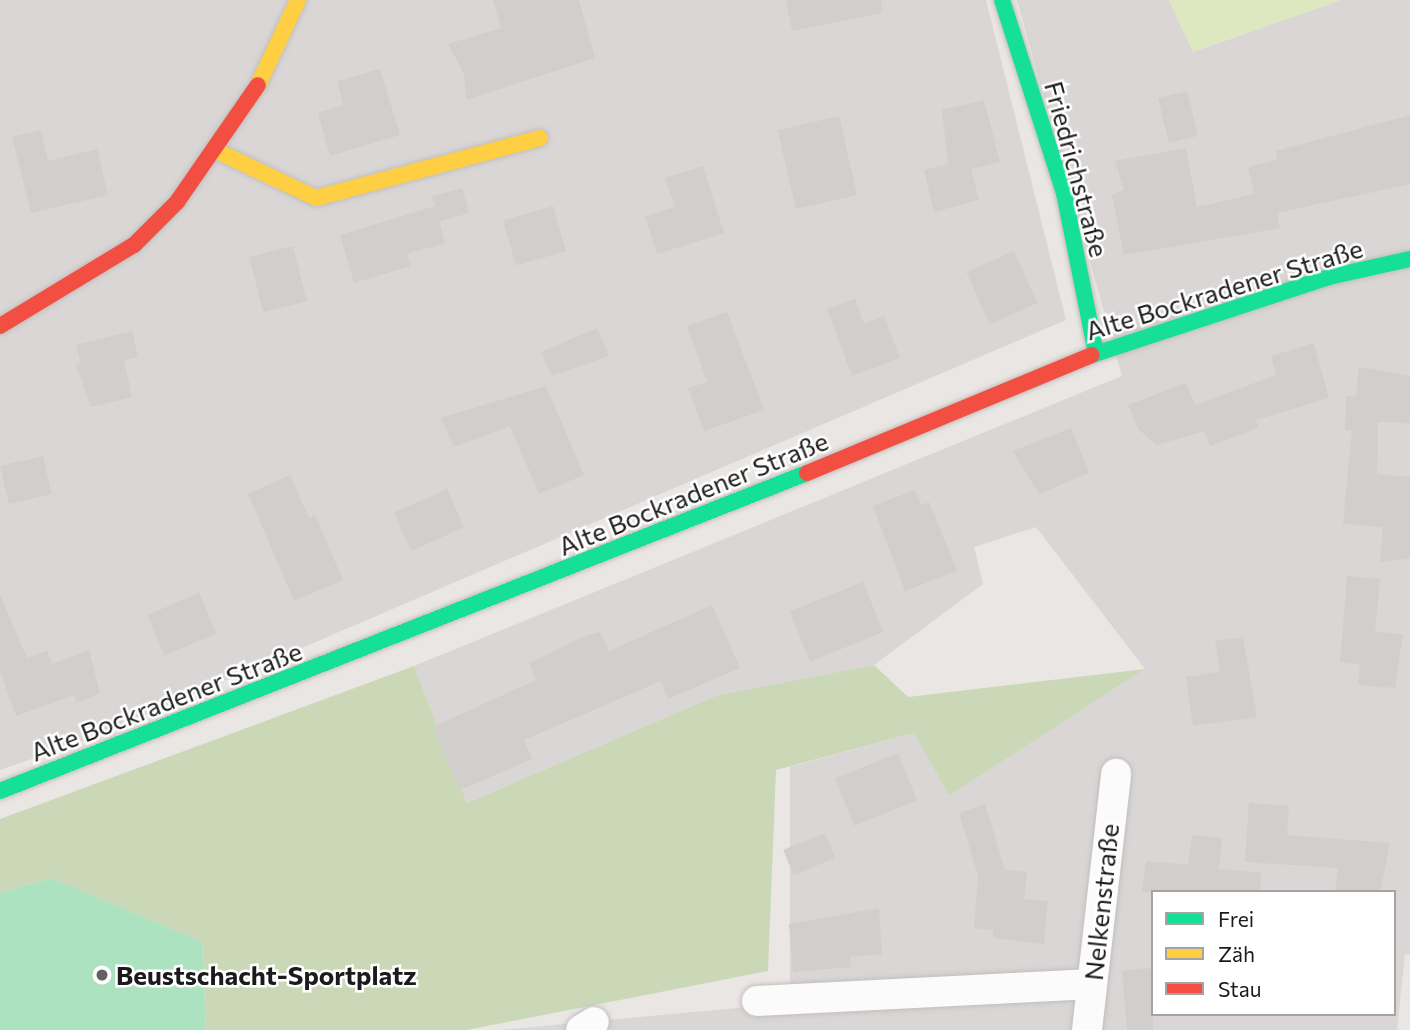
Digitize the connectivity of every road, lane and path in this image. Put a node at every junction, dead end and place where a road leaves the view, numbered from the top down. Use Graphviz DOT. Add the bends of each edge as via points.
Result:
graph roads {
  1 [pos="298,0"];
  2 [pos="1002,0"];
  3 [pos="540,138"];
  4 [pos="219,152"];
  5 [pos="1410,259"];
  6 [pos="0,326"];
  7 [pos="1096,353"];
  8 [pos="1116,774"];
  9 [pos="0,791"];
  10 [pos="1092,984"];
  11 [pos="757,1001"];
  12 [pos="1087,1030"];
  1 -- 4 [label="street" via="249,105"];
  2 -- 7 [label="street, Friedrichstraße" via="1064,193"];
  3 -- 4 [label="street" via="316,198 294,193"];
  4 -- 6 [label="street" via="134,245"];
  5 -- 7 [label="street, Alte Bockradener Straße" via="1329,277"];
  7 -- 9 [label="street, Alte Bockradener Straße" via="619,551"];
  8 -- 10 [label="street, Nelkenstraße"];
  10 -- 11 [label="street"];
  10 -- 12 [label="street, Nelkenstraße"];
}
